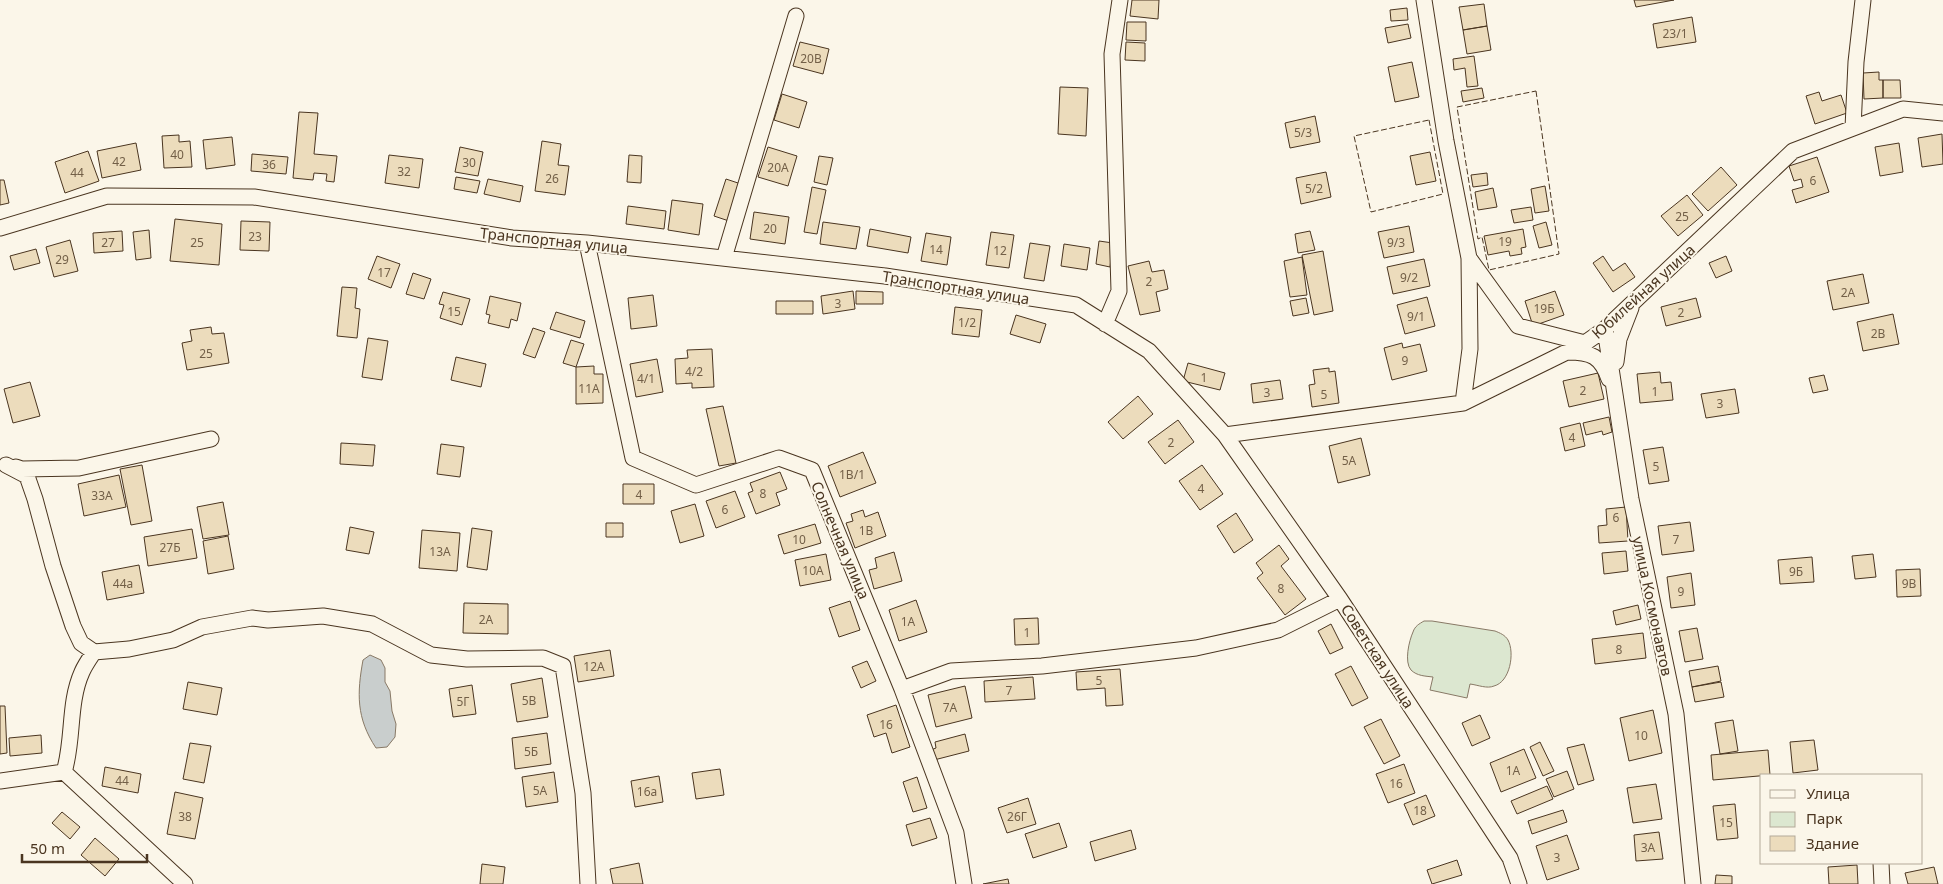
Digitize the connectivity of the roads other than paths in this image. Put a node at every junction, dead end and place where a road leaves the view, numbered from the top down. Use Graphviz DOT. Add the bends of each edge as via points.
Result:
graph roads {
  1 [pos="1120,0"];
  2 [pos="1424,0"];
  3 [pos="1863,0"];
  4 [pos="796,16"];
  5 [pos="1943,113"];
  6 [pos="1853,128"];
  7 [pos="0,228"];
  8 [pos="587,243"];
  9 [pos="724,258"];
  10 [pos="1468,258"];
  11 [pos="1634,302"];
  12 [pos="1105,324"];
  13 [pos="1606,328"];
  14 [pos="1585,343"];
  15 [pos="1566,352"];
  16 [pos="1615,396"];
  17 [pos="1463,403"];
  18 [pos="1225,435"];
  19 [pos="211,439"];
  20 [pos="3,464"];
  21 [pos="1340,599"];
  22 [pos="94,652"];
  23 [pos="902,689"];
  24 [pos="64,772"];
  25 [pos="0,781"];
  26 [pos="1881,864"];
  27 [pos="185,884"];
  28 [pos="588,884"];
  29 [pos="964,884"];
  30 [pos="1519,884"];
  31 [pos="1693,884"];
  32 [pos="1882,884"];
  1 -- 12 [label="street" via="1112,54 1119,291"];
  2 -- 10 [label="street"];
  3 -- 6 [label="street"];
  4 -- 9 [label="street"];
  5 -- 6 [label="street, Юбилейная улица" via="1903,109"];
  6 -- 11 [label="street, Юбилейная улица" via="1793,151"];
  7 -- 8 [label="street, Транспортная улица" via="107,196 254,197 512,238"];
  8 -- 9 [label="street, Транспортная улица"];
  8 -- 23 [label="street, Солнечная улица" via="633,458 696,485 779,458 812,470"];
  9 -- 12 [label="street, Транспортная улица" via="885,276 1076,305"];
  10 -- 14 [label="street" via="1518,326"];
  10 -- 17 [label="street" via="1470,349"];
  11 -- 13 [label="street, Юбилейная улица"];
  11 -- 16 [label="street" via="1619,339"];
  12 -- 18 [label="street, Транспортная улица" via="1149,351"];
  13 -- 14 [label="street, Юбилейная улица"];
  13 -- 16 [label="street, улица Космонавтов"];
  14 -- 15 [label="street, Юбилейная улица"];
  15 -- 16 [label="street" via="1586,352 1596,358 1605,367"];
  15 -- 17 [label="street, Юбилейная улица"];
  16 -- 31 [label="street, улица Космонавтов" via="1631,499 1676,714"];
  17 -- 18 [label="street, Юбилейная улица"];
  18 -- 21 [label="street, Советская улица"];
  19 -- 20 [label="street" via="79,468 22,469"];
  20 -- 22 [label="street" via="27,476 73,626 81,644"];
  21 -- 23 [label="street" via="1278,630 1196,648 1042,666 950,671"];
  21 -- 30 [label="street, Советская улица" via="1510,858"];
  22 -- 24 [label="street" via="81,672"];
  22 -- 28 [label="street" via="173,640 202,627 252,618 323,616 372,624 431,655 467,659 544,658 563,666 583,792"];
  23 -- 29 [label="street, Солнечная улица" via="956,833"];
  24 -- 25 [label="street"];
  24 -- 27 [label="street"];
  26 -- 32 [label="street"];
}
